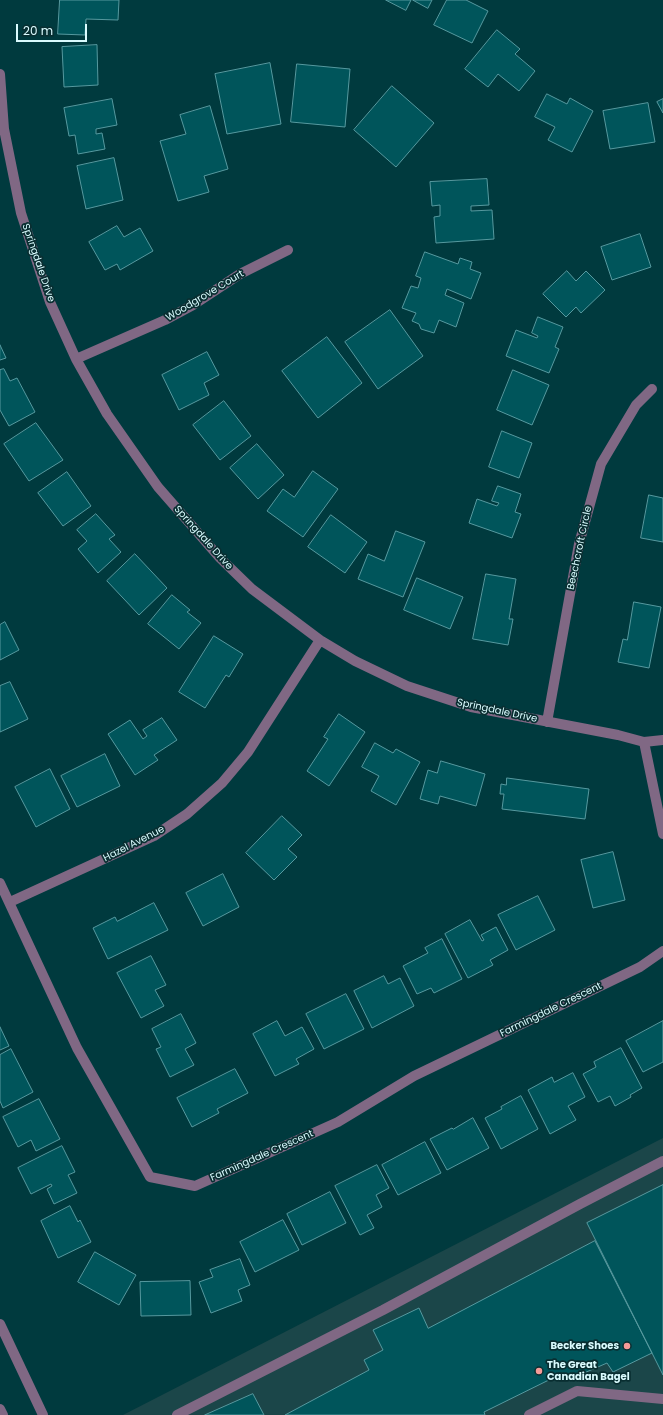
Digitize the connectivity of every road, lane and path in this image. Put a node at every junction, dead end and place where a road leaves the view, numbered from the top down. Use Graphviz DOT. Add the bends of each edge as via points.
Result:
graph roads {
  1 [pos="0,74"];
  2 [pos="288,250"];
  3 [pos="76,359"];
  4 [pos="652,389"];
  5 [pos="320,640"];
  6 [pos="547,722"];
  7 [pos="663,740"];
  8 [pos="644,742"];
  9 [pos="663,834"];
  10 [pos="0,883"];
  11 [pos="10,902"];
  12 [pos="663,951"];
  13 [pos="663,1161"];
  14 [pos="0,1324"];
  15 [pos="663,1399"];
  16 [pos="0,1409"];
  17 [pos="3,1415"];
  18 [pos="43,1415"];
  19 [pos="177,1415"];
  20 [pos="529,1415"];
  1 -- 3 [label="street, Springdale Drive" via="4,129 20,213 50,302"];
  2 -- 3 [label="street, Woodgrove Court" via="240,274 165,320"];
  3 -- 5 [label="street, Springdale Drive" via="107,414 158,488 220,558 252,589"];
  4 -- 6 [label="street, Beechcroft Circle" via="636,405 601,464 579,544"];
  5 -- 6 [label="street, Springdale Drive" via="355,661 407,686 472,707"];
  5 -- 11 [label="street, Hazel Avenue" via="248,752 222,783 187,814 154,836"];
  6 -- 8 [label="street, Springdale Drive"];
  7 -- 8 [label="street, Springdale Drive"];
  8 -- 9 [label="street"];
  10 -- 11 [label="street, Farmingdale Crescent"];
  11 -- 12 [label="street, Farmingdale Crescent" via="77,1048 150,1177 195,1186 338,1122 414,1076 640,967"];
  13 -- 19 [label="street" via="383,1310"];
  14 -- 18 [label="street"];
  15 -- 20 [label="street" via="577,1391"];
  16 -- 17 [label="street"];
}
